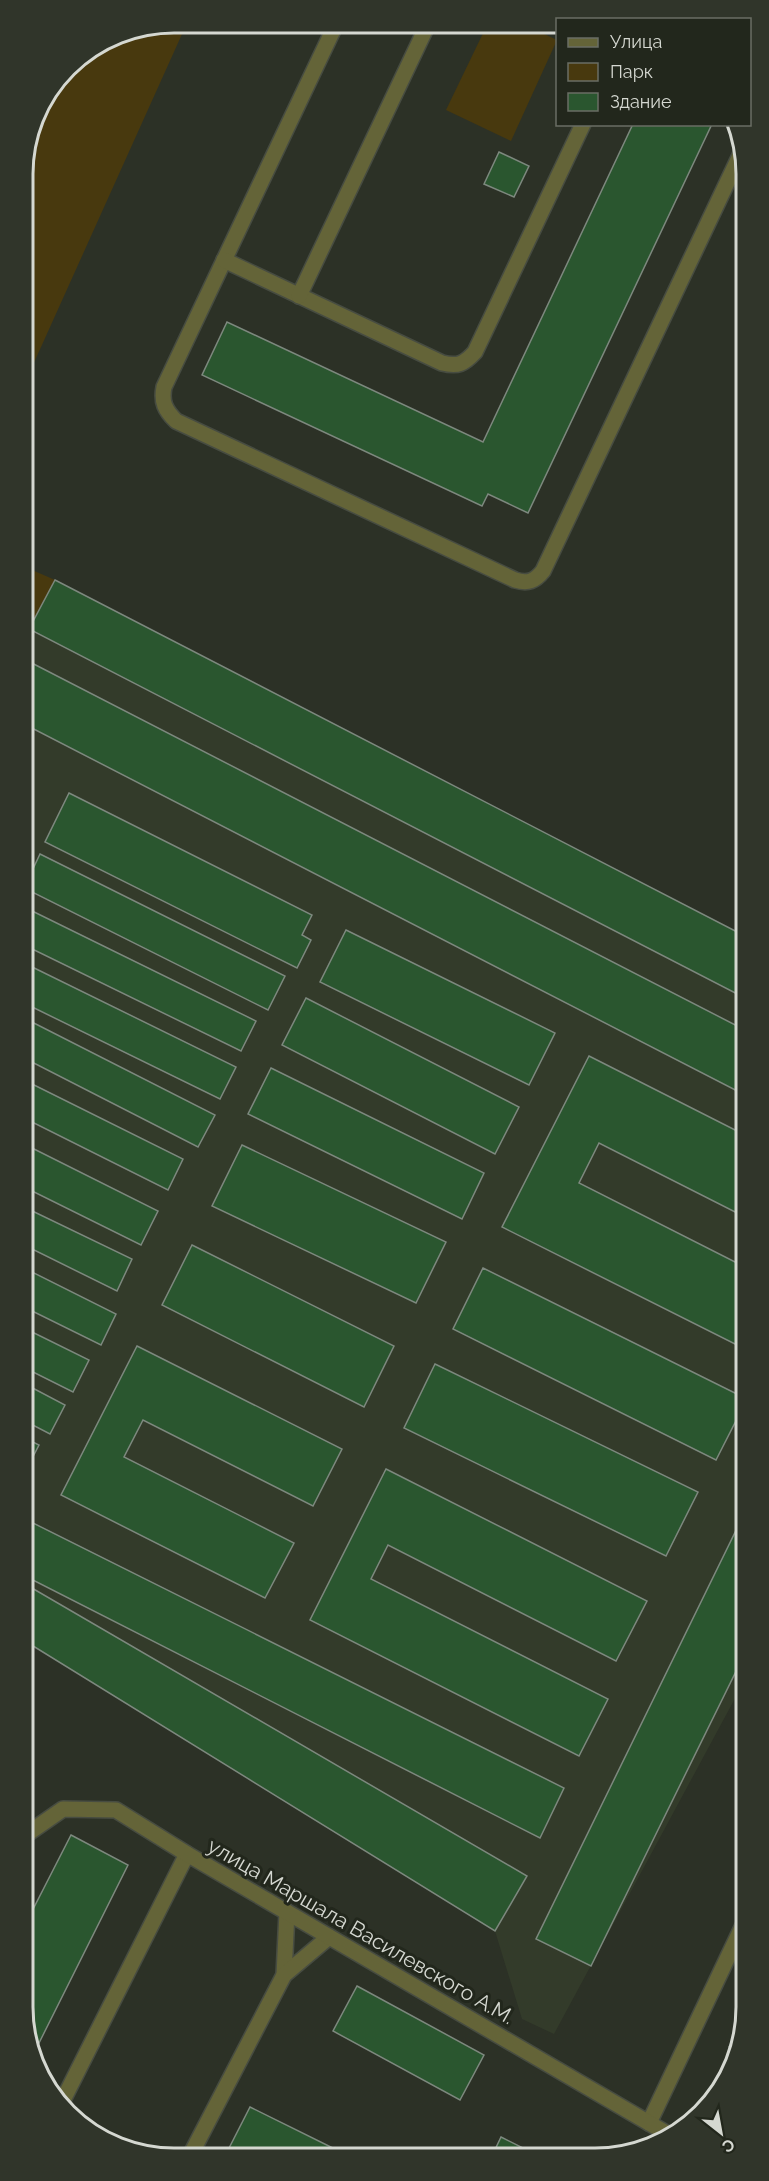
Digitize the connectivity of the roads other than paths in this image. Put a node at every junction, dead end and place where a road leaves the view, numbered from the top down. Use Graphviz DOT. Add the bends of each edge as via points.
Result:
graph roads {
  1 [pos="332,33"];
  2 [pos="424,33"];
  3 [pos="581,126"];
  4 [pos="736,165"];
  5 [pos="224,260"];
  6 [pos="300,296"];
  7 [pos="33,1830"];
  8 [pos="187,1854"];
  9 [pos="287,1912"];
  10 [pos="329,1937"];
  11 [pos="736,1940"];
  12 [pos="284,1975"];
  13 [pos="65,2096"];
  14 [pos="649,2123"];
  15 [pos="662,2131"];
  16 [pos="194,2148"];
  1 -- 5 [label="street"];
  2 -- 6 [label="street"];
  3 -- 6 [label="street" via="475,352 466,362 454,367 442,363"];
  4 -- 5 [label="street" via="543,571 536,579 524,583 176,421 166,410 164,387"];
  5 -- 6 [label="street"];
  7 -- 8 [label="street, улица Маршала Василевского А.М." via="63,1809 116,1810"];
  8 -- 9 [label="street, улица Маршала Василевского А.М."];
  8 -- 13 [label="street"];
  9 -- 10 [label="street, улица Маршала Василевского А.М."];
  9 -- 12 [label="street"];
  10 -- 12 [label="street"];
  10 -- 14 [label="street, улица Маршала Василевского А.М."];
  11 -- 14 [label="street"];
  12 -- 16 [label="street"];
  14 -- 15 [label="street, улица Маршала Василевского А.М."];
}
